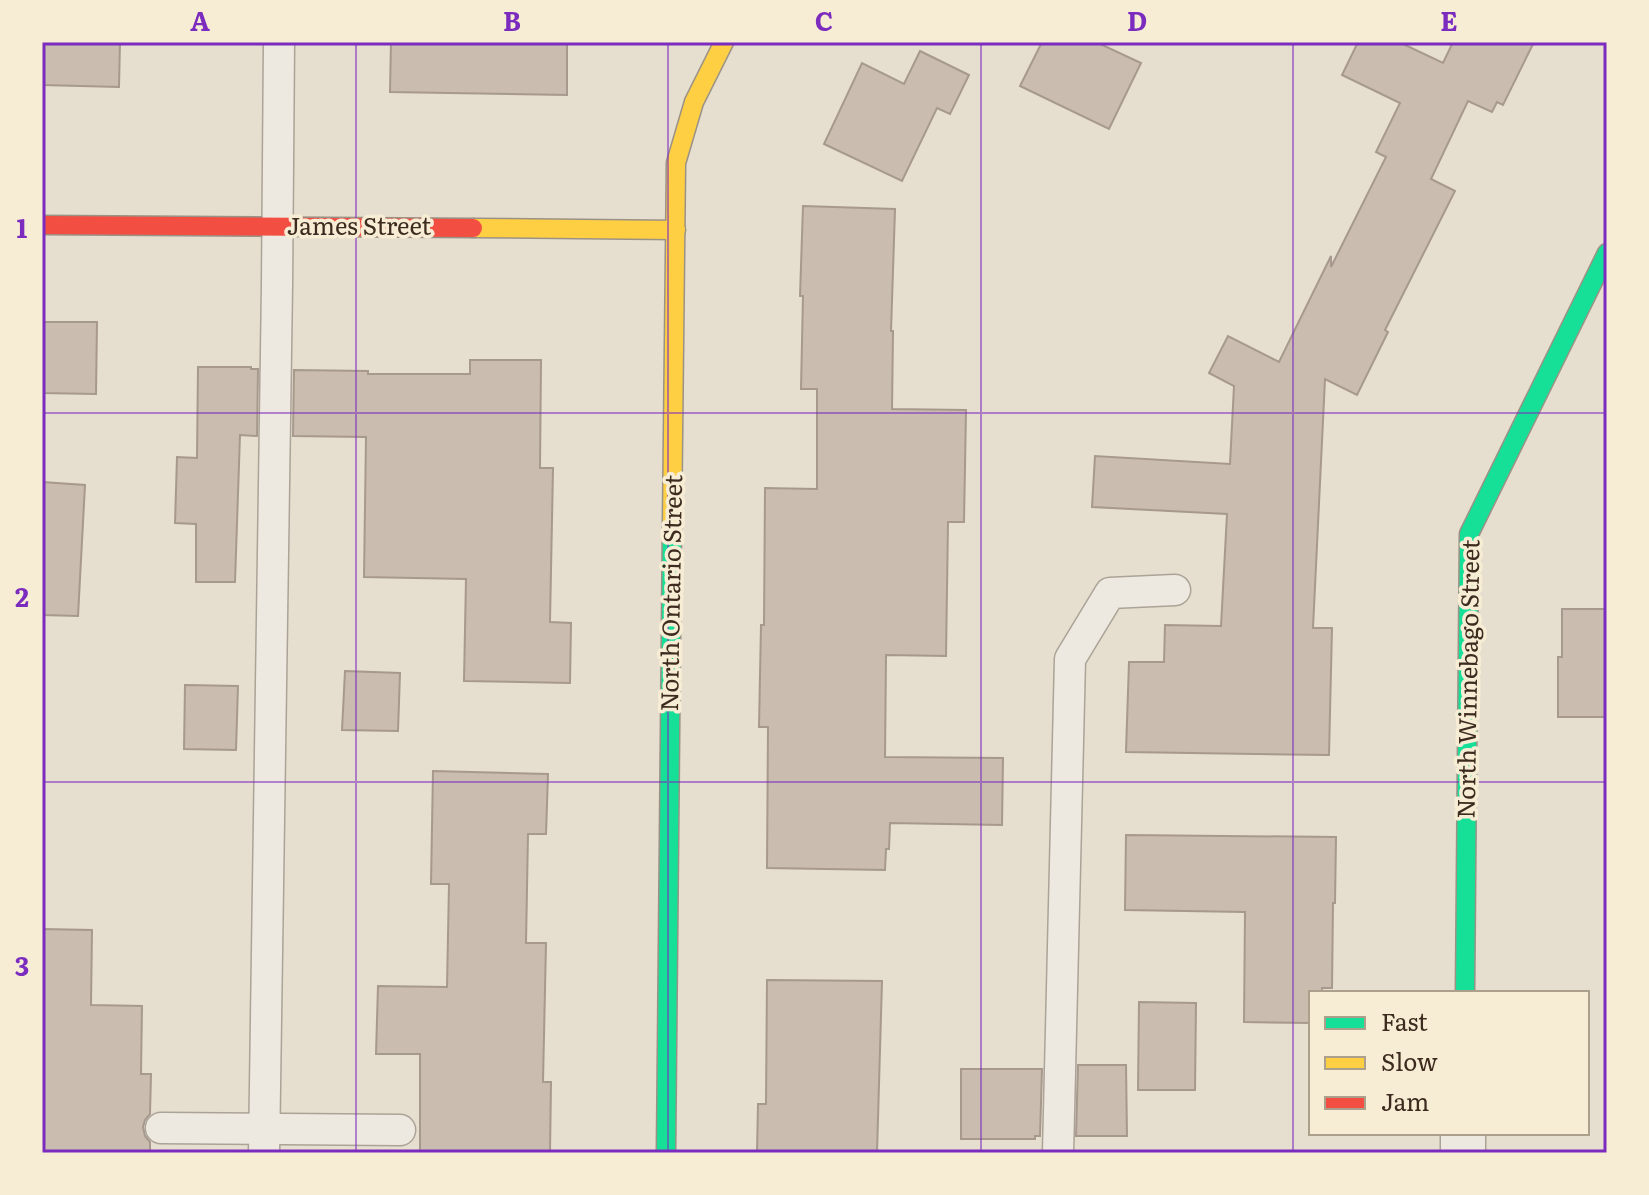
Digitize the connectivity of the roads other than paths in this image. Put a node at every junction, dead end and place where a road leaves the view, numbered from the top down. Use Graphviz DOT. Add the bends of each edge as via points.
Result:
graph roads {
  1 [pos="279,42"];
  2 [pos="724,42"];
  3 [pos="42,225"];
  4 [pos="278,227"];
  5 [pos="676,230"];
  6 [pos="1607,253"];
  7 [pos="1175,590"];
  8 [pos="1465,991"];
  9 [pos="161,1128"];
  10 [pos="400,1130"];
  11 [pos="264,1141"];
  12 [pos="666,1153"];
  13 [pos="1058,1153"];
  1 -- 4 [label="lane"];
  2 -- 5 [label="street, North Ontario Street" via="694,102 676,163"];
  3 -- 4 [label="street, James Street"];
  4 -- 5 [label="street, James Street"];
  4 -- 11 [label="lane"];
  5 -- 12 [label="street, North Ontario Street"];
  6 -- 8 [label="street, North Winnebago Street" via="1469,534"];
  7 -- 13 [label="lane" via="1110,593 1070,659"];
  9 -- 11 [label="lane"];
  10 -- 11 [label="lane"];
}
